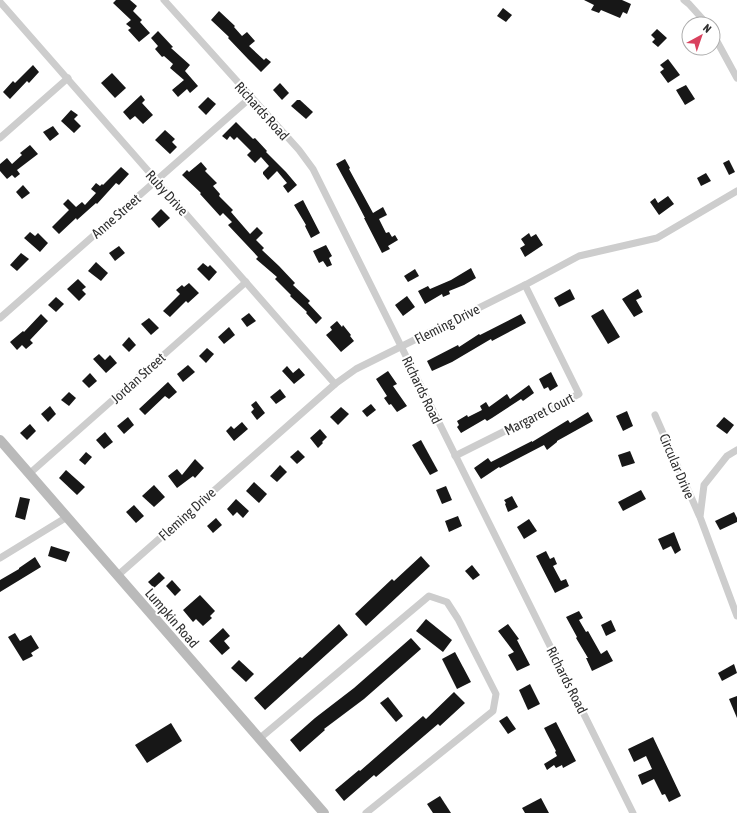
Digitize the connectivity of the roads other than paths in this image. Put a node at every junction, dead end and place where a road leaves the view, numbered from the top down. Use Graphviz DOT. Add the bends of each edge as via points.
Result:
graph roads {
  1 [pos="164,0"];
  2 [pos="684,0"];
  3 [pos="0,2"];
  4 [pos="700,16"];
  5 [pos="721,49"];
  6 [pos="68,78"];
  7 [pos="737,78"];
  8 [pos="250,98"];
  9 [pos="0,138"];
  10 [pos="156,181"];
  11 [pos="737,191"];
  12 [pos="246,282"];
  13 [pos="525,285"];
  14 [pos="0,318"];
  15 [pos="401,347"];
  16 [pos="335,384"];
  17 [pos="655,415"];
  18 [pos="0,440"];
  19 [pos="737,450"];
  20 [pos="455,456"];
  21 [pos="30,474"];
  22 [pos="67,517"];
  23 [pos="700,517"];
  24 [pos="0,558"];
  25 [pos="117,576"];
  26 [pos="737,616"];
  27 [pos="259,739"];
  28 [pos="324,813"];
  29 [pos="366,813"];
  30 [pos="633,813"];
  1 -- 8 [label="street, Richards Road"];
  2 -- 4 [label="street"];
  3 -- 6 [label="street, Ruby Drive"];
  5 -- 7 [label="street"];
  6 -- 9 [label="street"];
  6 -- 10 [label="street, Ruby Drive"];
  8 -- 10 [label="street, Anne Street"];
  8 -- 15 [label="street, Richards Road" via="299,150 314,170"];
  10 -- 12 [label="street, Ruby Drive"];
  10 -- 14 [label="street, Anne Street"];
  11 -- 13 [label="street, Fleming Drive" via="656,238 579,256"];
  12 -- 16 [label="street, Ruby Drive"];
  12 -- 21 [label="street, Jordan Street"];
  13 -- 15 [label="street, Fleming Drive"];
  13 -- 20 [label="street, Margaret Court" via="579,394"];
  15 -- 16 [label="street, Fleming Drive" via="356,369"];
  15 -- 20 [label="street, Richards Road"];
  16 -- 25 [label="street, Fleming Drive"];
  17 -- 23 [label="street, Circular Drive"];
  18 -- 21 [label="main road, Lumpkin Road"];
  19 -- 23 [label="street, Circular Drive" via="727,456 704,485"];
  20 -- 30 [label="street, Richards Road"];
  21 -- 22 [label="main road, Lumpkin Road"];
  22 -- 24 [label="street"];
  22 -- 25 [label="main road, Lumpkin Road"];
  23 -- 26 [label="street, Circular Drive"];
  25 -- 27 [label="main road, Lumpkin Road"];
  27 -- 28 [label="main road, Lumpkin Road"];
  27 -- 29 [label="street" via="430,596 447,602 496,694 493,711"];
}
